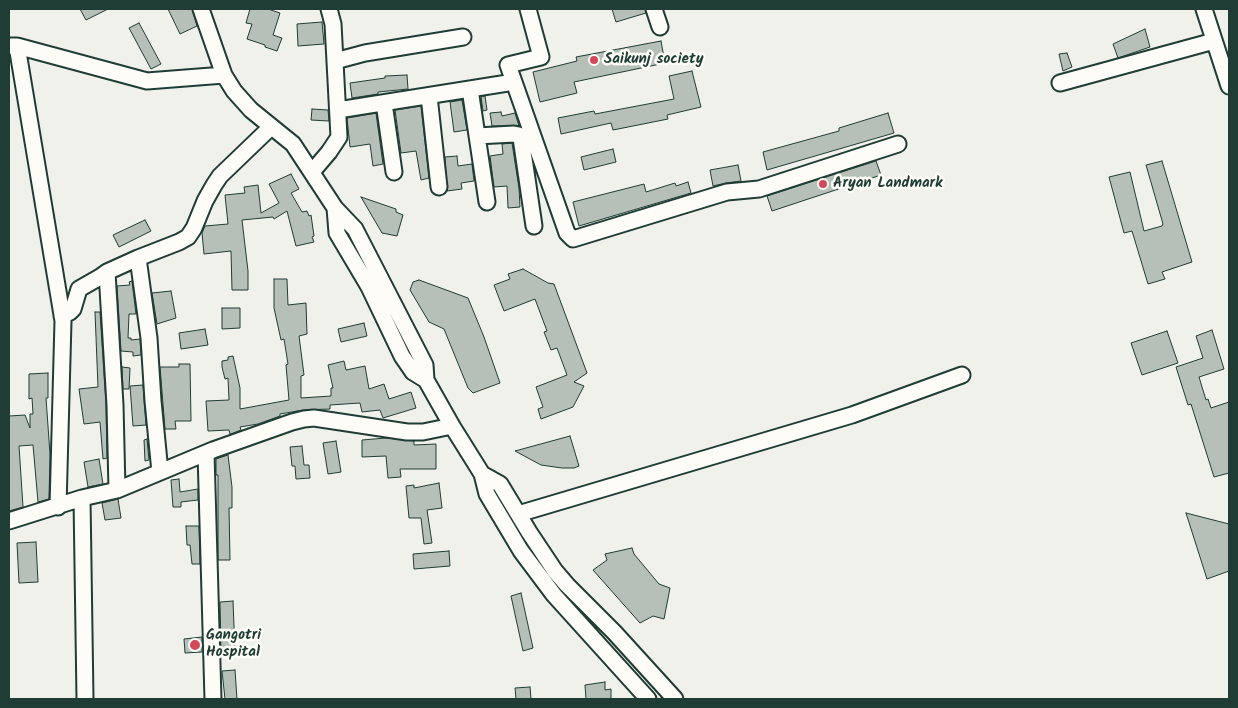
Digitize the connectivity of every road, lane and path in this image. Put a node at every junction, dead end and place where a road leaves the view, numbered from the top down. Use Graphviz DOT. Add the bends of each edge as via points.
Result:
graph roads {
  1 [pos="202,9"];
  2 [pos="329,9"];
  3 [pos="528,9"];
  4 [pos="654,9"];
  5 [pos="1204,9"];
  6 [pos="660,27"];
  7 [pos="463,37"];
  8 [pos="1214,41"];
  9 [pos="13,46"];
  10 [pos="334,61"];
  11 [pos="224,74"];
  12 [pos="514,82"];
  13 [pos="1060,83"];
  14 [pos="1229,86"];
  15 [pos="470,89"];
  16 [pos="428,96"];
  17 [pos="384,103"];
  18 [pos="338,110"];
  19 [pos="271,127"];
  20 [pos="477,136"];
  21 [pos="898,144"];
  22 [pos="312,172"];
  23 [pos="394,172"];
  24 [pos="439,187"];
  25 [pos="487,202"];
  26 [pos="534,226"];
  27 [pos="138,258"];
  28 [pos="107,272"];
  29 [pos="62,316"];
  30 [pos="962,376"];
  31 [pos="452,426"];
  32 [pos="206,453"];
  33 [pos="160,472"];
  34 [pos="482,474"];
  35 [pos="117,490"];
  36 [pos="82,498"];
  37 [pos="58,507"];
  38 [pos="518,514"];
  39 [pos="9,521"];
  40 [pos="85,699"];
  41 [pos="213,699"];
  42 [pos="648,699"];
  43 [pos="675,699"];
  1 -- 11 [label="street"];
  2 -- 10 [label="street" via="333,24"];
  3 -- 12 [label="street" via="541,57 508,65"];
  4 -- 6 [label="street"];
  5 -- 8 [label="street"];
  7 -- 10 [label="street"];
  8 -- 13 [label="street"];
  8 -- 14 [label="street"];
  9 -- 11 [label="street" via="148,81"];
  9 -- 29 [label="street"];
  10 -- 18 [label="street"];
  11 -- 19 [label="street" via="234,91"];
  12 -- 15 [label="street"];
  12 -- 21 [label="street" via="570,237 579,238 727,192 758,189"];
  15 -- 16 [label="street"];
  15 -- 20 [label="street"];
  16 -- 17 [label="street"];
  16 -- 24 [label="street"];
  17 -- 18 [label="street"];
  17 -- 23 [label="street"];
  18 -- 22 [label="street" via="339,137"];
  19 -- 22 [label="street" via="293,144"];
  19 -- 27 [label="street" via="220,176 204,201 188,237"];
  20 -- 25 [label="street"];
  20 -- 26 [label="street" via="518,134 521,138"];
  22 -- 31 [label="street" via="335,208 355,229 425,366 426,380"];
  27 -- 28 [label="street"];
  27 -- 33 [label="street" via="149,338"];
  28 -- 29 [label="street" via="79,289 73,308"];
  28 -- 35 [label="street"];
  29 -- 37 [label="street"];
  30 -- 38 [label="street" via="852,415"];
  31 -- 32 [label="street" via="408,432 314,418 292,422"];
  31 -- 34 [label="street"];
  32 -- 33 [label="street"];
  32 -- 41 [label="street"];
  33 -- 35 [label="street"];
  34 -- 38 [label="street" via="500,484"];
  34 -- 42 [label="street" via="487,494 521,551 554,595"];
  35 -- 36 [label="street"];
  36 -- 37 [label="street"];
  36 -- 40 [label="street"];
  37 -- 39 [label="street"];
  38 -- 43 [label="street" via="555,571"];
}
